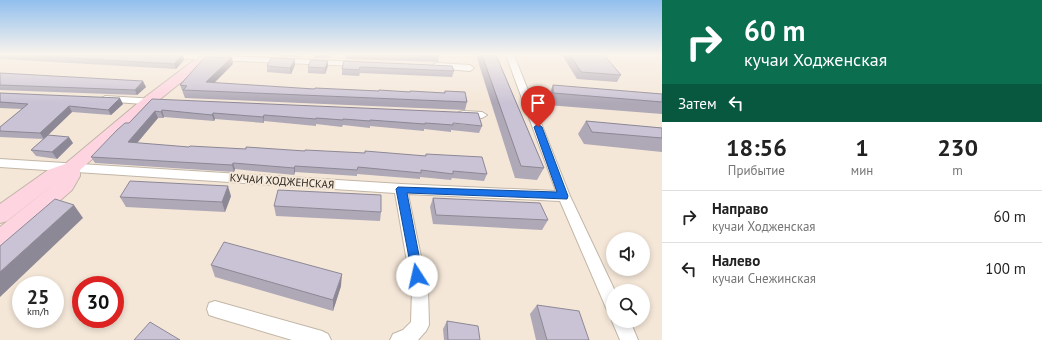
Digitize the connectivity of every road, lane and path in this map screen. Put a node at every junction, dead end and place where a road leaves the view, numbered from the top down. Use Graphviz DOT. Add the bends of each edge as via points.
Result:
graph roads {
  1 [pos="189,71"];
  2 [pos="516,71"];
  3 [pos="94,98"];
  4 [pos="149,101"];
  5 [pos="165,102"];
  6 [pos="450,114"];
  7 [pos="482,115"];
  8 [pos="0,163"];
  9 [pos="71,168"];
  10 [pos="401,189"];
  11 [pos="564,196"];
  12 [pos="0,215"];
  13 [pos="0,240"];
  14 [pos="606,289"];
  15 [pos="215,309"];
  16 [pos="624,328"];
  17 [pos="322,340"];
  18 [pos="399,340"];
  19 [pos="629,340"];
  1 -- 4 [label="main road"];
  2 -- 11 [label="street"];
  3 -- 4 [label="street"];
  4 -- 5 [label="street"];
  4 -- 9 [label="main road"];
  6 -- 7 [label="street"];
  8 -- 9 [label="street, КУЧАИ ХОДЖЕНСКАЯ"];
  9 -- 10 [label="street, КУЧАИ ХОДЖЕНСКАЯ"];
  9 -- 12 [label="main road" via="54,174"];
  9 -- 13 [label="main road" via="71,176 65,185"];
  10 -- 11 [label="street, КУЧАИ ХОДЖЕНСКАЯ"];
  10 -- 18 [label="street" via="420,290 420,324 408,338"];
  11 -- 14 [label="street"];
  15 -- 17 [label="street"];
  16 -- 19 [label="street"];
}
